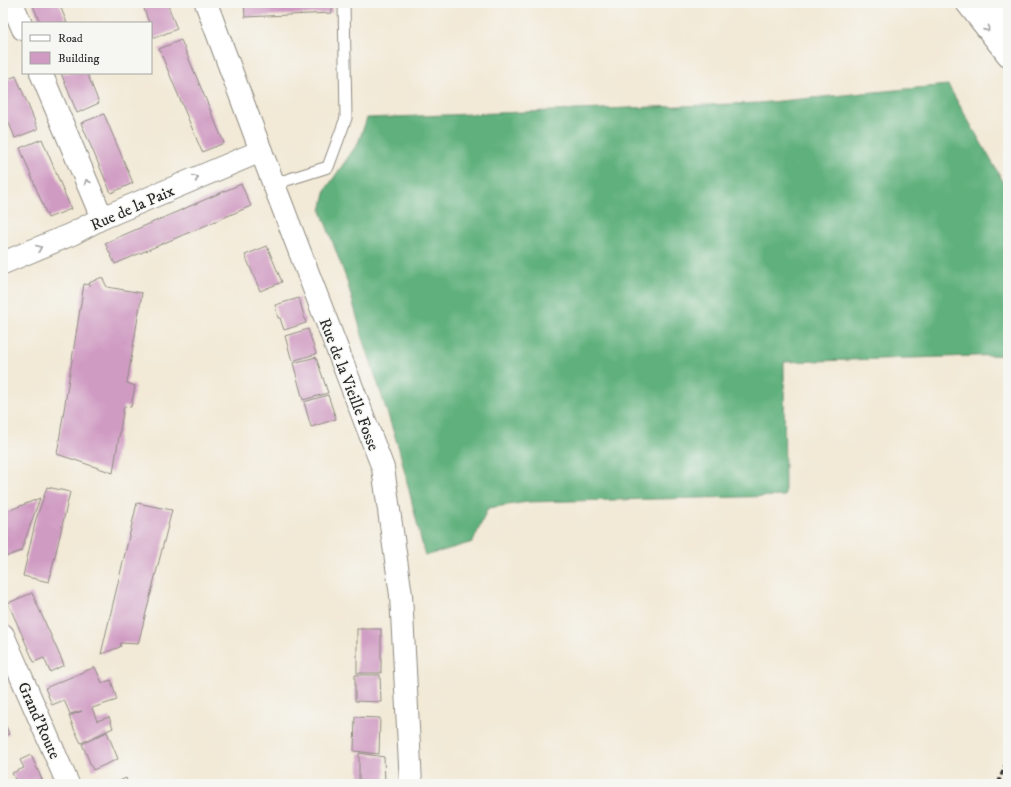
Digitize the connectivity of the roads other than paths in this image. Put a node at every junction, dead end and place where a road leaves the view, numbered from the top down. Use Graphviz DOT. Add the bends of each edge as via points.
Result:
graph roads {
  1 [pos="12,3"];
  2 [pos="206,3"];
  3 [pos="344,3"];
  4 [pos="967,3"];
  5 [pos="991,3"];
  6 [pos="1008,24"];
  7 [pos="22,28"];
  8 [pos="1008,55"];
  9 [pos="41,74"];
  10 [pos="261,151"];
  11 [pos="274,184"];
  12 [pos="102,218"];
  13 [pos="3,263"];
  14 [pos="3,635"];
  15 [pos="68,784"];
  16 [pos="411,784"];
  1 -- 7 [label="street"];
  2 -- 10 [label="street, Rue de la Vieille Fosse"];
  3 -- 11 [label="lane" via="346,118 328,167"];
  4 -- 8 [label="street, one-way"];
  5 -- 6 [label="street"];
  12 -- 9 [label="street, one-way"];
  10 -- 11 [label="street, Rue de la Vieille Fosse"];
  12 -- 10 [label="street, Rue de la Paix, one-way"];
  11 -- 16 [label="street, Rue de la Vieille Fosse" via="383,468 401,595"];
  13 -- 12 [label="street, Rue de la Paix, one-way" via="72,234"];
  14 -- 15 [label="street, Grand'Route"];
}
